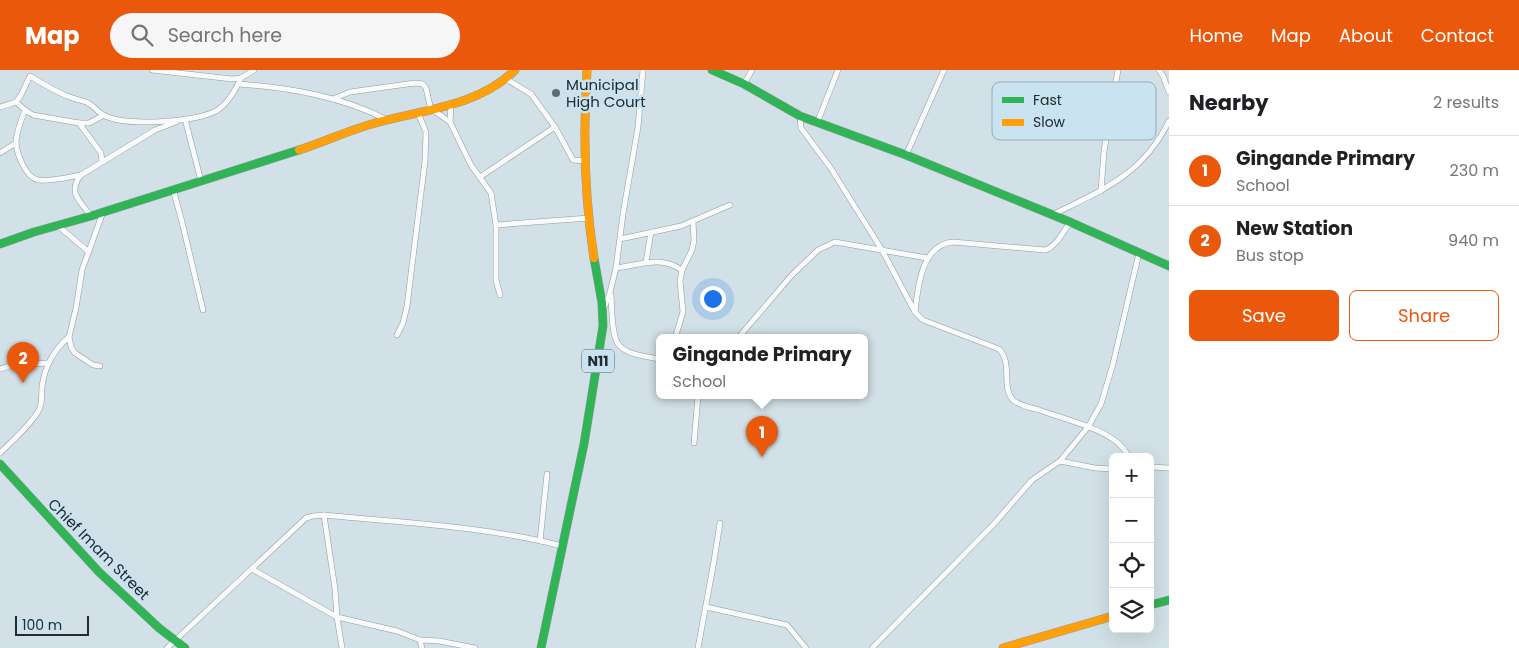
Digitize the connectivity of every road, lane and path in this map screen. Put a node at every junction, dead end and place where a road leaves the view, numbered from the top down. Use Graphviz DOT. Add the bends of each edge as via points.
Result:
graph roads {
  1 [pos="152,70"];
  2 [pos="254,70"];
  3 [pos="515,70"];
  4 [pos="587,70"];
  5 [pos="643,70"];
  6 [pos="712,70"];
  7 [pos="752,70"];
  8 [pos="838,70"];
  9 [pos="944,70"];
  10 [pos="1159,70"];
  11 [pos="242,78"];
  12 [pos="506,79"];
  13 [pos="238,84"];
  14 [pos="744,84"];
  15 [pos="1169,92"];
  16 [pos="332,99"];
  17 [pos="16,102"];
  18 [pos="451,104"];
  19 [pos="0,107"];
  20 [pos="25,110"];
  21 [pos="432,110"];
  22 [pos="418,112"];
  23 [pos="104,115"];
  24 [pos="800,116"];
  25 [pos="183,120"];
  26 [pos="387,120"];
  27 [pos="1169,121"];
  28 [pos="450,122"];
  29 [pos="79,123"];
  30 [pos="817,123"];
  31 [pos="555,127"];
  32 [pos="1106,140"];
  33 [pos="16,143"];
  34 [pos="0,153"];
  35 [pos="906,155"];
  36 [pos="586,161"];
  37 [pos="102,162"];
  38 [pos="81,175"];
  39 [pos="480,177"];
  40 [pos="201,181"];
  41 [pos="173,189"];
  42 [pos="1101,191"];
  43 [pos="730,205"];
  44 [pos="103,212"];
  45 [pos="90,216"];
  46 [pos="1052,216"];
  47 [pos="589,218"];
  48 [pos="693,222"];
  49 [pos="1070,222"];
  50 [pos="57,225"];
  51 [pos="496,225"];
  52 [pos="651,232"];
  53 [pos="620,239"];
  54 [pos="0,244"];
  55 [pos="882,250"];
  56 [pos="89,252"];
  57 [pos="1139,253"];
  58 [pos="927,258"];
  59 [pos="646,262"];
  60 [pos="1169,266"];
  61 [pos="616,268"];
  62 [pos="682,270"];
  63 [pos="610,292"];
  64 [pos="500,295"];
  65 [pos="603,309"];
  66 [pos="203,310"];
  67 [pos="915,312"];
  68 [pos="676,334"];
  69 [pos="741,334"];
  70 [pos="397,335"];
  71 [pos="69,337"];
  72 [pos="656,358"];
  73 [pos="49,362"];
  74 [pos="100,366"];
  75 [pos="0,369"];
  76 [pos="698,399"];
  77 [pos="1088,427"];
  78 [pos="694,443"];
  79 [pos="0,453"];
  80 [pos="1127,453"];
  81 [pos="1060,461"];
  82 [pos="0,464"];
  83 [pos="1154,467"];
  84 [pos="1169,468"];
  85 [pos="1109,469"];
  86 [pos="547,474"];
  87 [pos="324,515"];
  88 [pos="720,523"];
  89 [pos="540,540"];
  90 [pos="562,546"];
  91 [pos="252,569"];
  92 [pos="1169,600"];
  93 [pos="1154,604"];
  94 [pos="706,607"];
  95 [pos="337,617"];
  96 [pos="1109,617"];
  97 [pos="420,640"];
  98 [pos="174,641"];
  99 [pos="167,648"];
  100 [pos="185,648"];
  101 [pos="342,648"];
  102 [pos="422,648"];
  103 [pos="475,648"];
  104 [pos="541,648"];
  105 [pos="698,648"];
  106 [pos="806,648"];
  107 [pos="872,648"];
  108 [pos="1003,648"];
  1 -- 11 [label="street" via="212,78"];
  2 -- 11 [label="street"];
  3 -- 12 [label="main road"];
  4 -- 36 [label="main road, N11"];
  5 -- 53 [label="street" via="636,141"];
  6 -- 14 [label="main road"];
  7 -- 14 [label="street"];
  8 -- 30 [label="street"];
  9 -- 35 [label="street"];
  10 -- 15 [label="street"];
  11 -- 13 [label="street"];
  12 -- 18 [label="main road" via="482,93"];
  12 -- 31 [label="street" via="531,94"];
  13 -- 16 [label="street"];
  13 -- 25 [label="street" via="218,110"];
  14 -- 24 [label="main road"];
  16 -- 21 [label="street" via="350,92 415,83 426,88"];
  16 -- 26 [label="street"];
  17 -- 19 [label="street"];
  17 -- 20 [label="street"];
  17 -- 23 [label="street" via="30,76 49,88 88,103"];
  18 -- 21 [label="main road"];
  18 -- 28 [label="street"];
  20 -- 29 [label="street"];
  20 -- 33 [label="street"];
  21 -- 22 [label="main road"];
  21 -- 28 [label="street"];
  22 -- 26 [label="main road"];
  22 -- 70 [label="street" via="426,132 425,161 407,306"];
  23 -- 25 [label="street" via="132,122"];
  23 -- 29 [label="street"];
  24 -- 30 [label="main road"];
  24 -- 55 [label="street" via="801,128 830,167"];
  25 -- 37 [label="street" via="155,130"];
  25 -- 40 [label="street"];
  26 -- 40 [label="main road"];
  27 -- 42 [label="street" via="1138,166"];
  28 -- 39 [label="street"];
  29 -- 37 [label="street" via="100,153"];
  30 -- 35 [label="main road"];
  31 -- 36 [label="street" via="573,160"];
  31 -- 39 [label="street"];
  32 -- 42 [label="street"];
  33 -- 34 [label="street"];
  33 -- 38 [label="street" via="23,166 35,179"];
  35 -- 46 [label="main road"];
  36 -- 47 [label="main road, N11"];
  37 -- 38 [label="street"];
  38 -- 45 [label="street" via="74,189"];
  39 -- 51 [label="street" via="491,193"];
  40 -- 41 [label="main road"];
  41 -- 44 [label="main road"];
  41 -- 66 [label="street"];
  42 -- 46 [label="street"];
  43 -- 48 [label="street"];
  44 -- 45 [label="main road"];
  44 -- 56 [label="street"];
  45 -- 50 [label="main road"];
  46 -- 49 [label="main road"];
  47 -- 51 [label="street"];
  47 -- 65 [label="main road, N11"];
  48 -- 52 [label="street"];
  48 -- 62 [label="street" via="692,250"];
  49 -- 57 [label="main road"];
  49 -- 58 [label="street" via="1050,249 953,242 940,245"];
  50 -- 54 [label="main road"];
  50 -- 56 [label="street"];
  51 -- 64 [label="street" via="496,280"];
  52 -- 53 [label="street"];
  52 -- 59 [label="street"];
  53 -- 61 [label="street"];
  55 -- 58 [label="street"];
  55 -- 67 [label="street"];
  55 -- 69 [label="street" via="835,242 818,250"];
  56 -- 71 [label="street" via="82,270"];
  57 -- 60 [label="main road"];
  57 -- 77 [label="street" via="1113,364 1100,404"];
  58 -- 67 [label="street"];
  59 -- 61 [label="street"];
  59 -- 62 [label="street" via="660,261"];
  61 -- 63 [label="street"];
  62 -- 68 [label="street" via="680,281 684,308"];
  63 -- 65 [label="street"];
  63 -- 72 [label="street" via="614,335 619,346"];
  65 -- 90 [label="main road, N11" via="593,392"];
  67 -- 77 [label="street" via="923,320 999,349 1007,364 1009,393 1013,399"];
  71 -- 73 [label="street"];
  71 -- 74 [label="street" via="75,353"];
  73 -- 75 [label="street" via="13,364"];
  73 -- 79 [label="street" via="40,408"];
  76 -- 78 [label="street"];
  77 -- 80 [label="street" via="1118,443"];
  77 -- 81 [label="street"];
  81 -- 85 [label="street"];
  81 -- 107 [label="street" via="1032,480 993,526"];
  82 -- 98 [label="main road, Chief Imam Street" via="74,548"];
  83 -- 84 [label="street"];
  86 -- 89 [label="street"];
  87 -- 89 [label="street" via="469,529"];
  87 -- 91 [label="street" via="306,518"];
  87 -- 95 [label="street"];
  88 -- 94 [label="street"];
  89 -- 90 [label="street"];
  90 -- 104 [label="main road, N11"];
  91 -- 95 [label="street"];
  91 -- 98 [label="street"];
  92 -- 93 [label="main road"];
  94 -- 105 [label="street"];
  94 -- 106 [label="street" via="787,626"];
  95 -- 97 [label="street" via="397,631"];
  95 -- 101 [label="street"];
  96 -- 108 [label="main road"];
  97 -- 102 [label="street"];
  97 -- 103 [label="street" via="439,640"];
  98 -- 99 [label="street"];
  98 -- 100 [label="main road, Chief Imam Street"];
}
